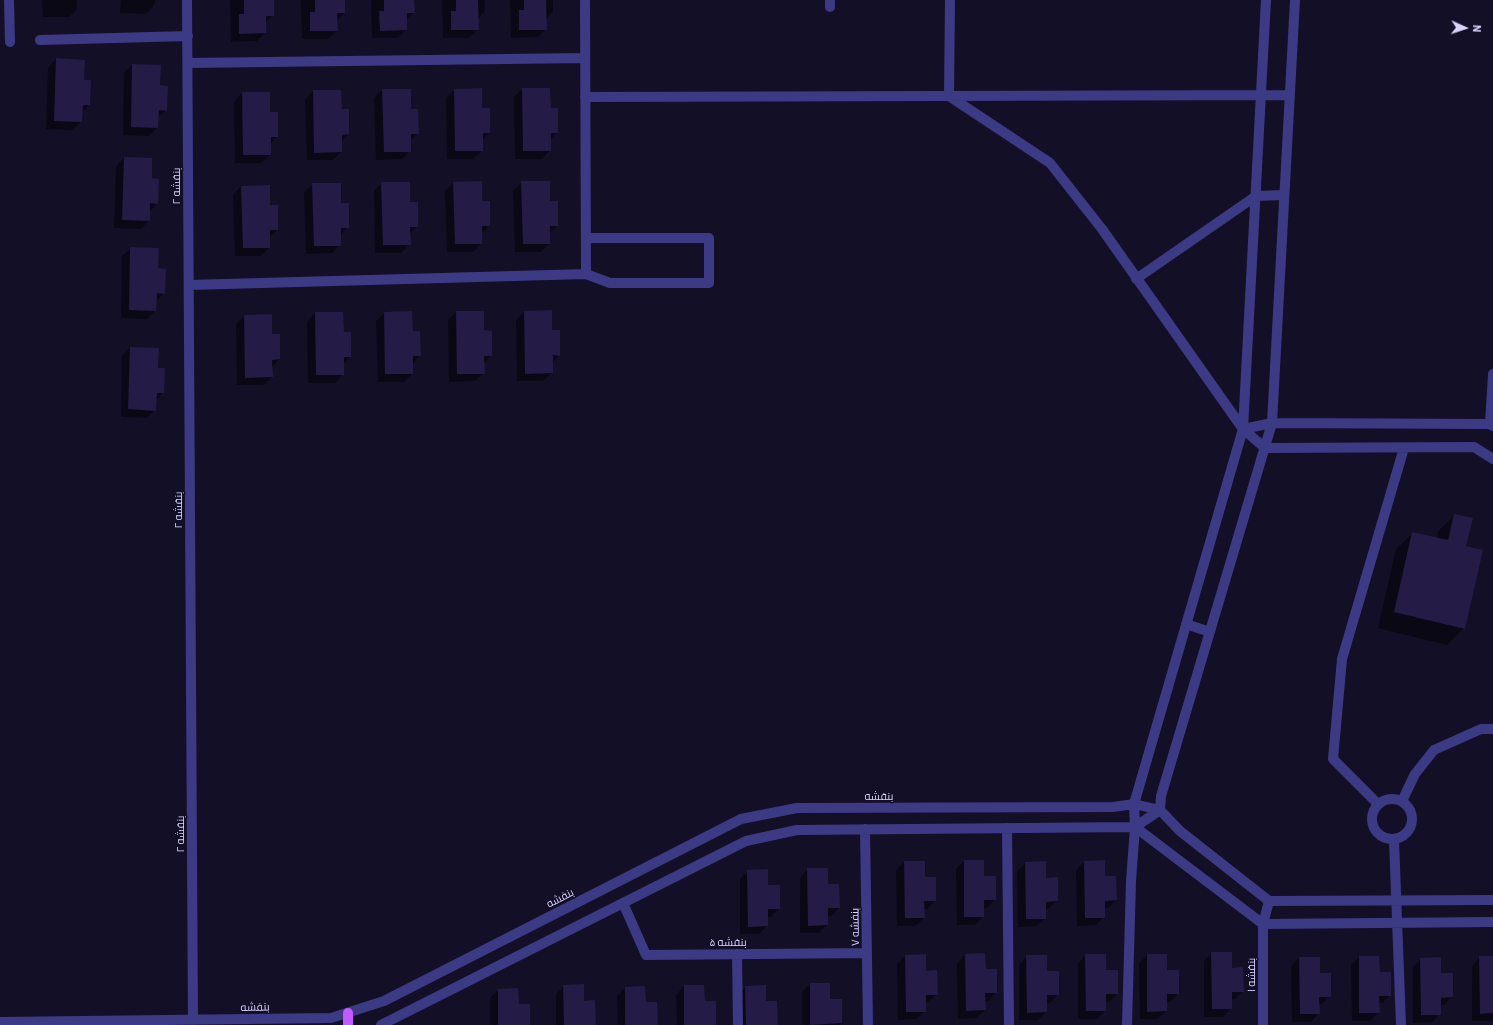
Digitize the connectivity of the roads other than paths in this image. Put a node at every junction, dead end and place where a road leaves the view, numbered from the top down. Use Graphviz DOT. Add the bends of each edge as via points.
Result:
graph roads {
  1 [pos="9,0"];
  2 [pos="187,0"];
  3 [pos="585,0"];
  4 [pos="950,0"];
  5 [pos="1266,0"];
  6 [pos="1295,0"];
  7 [pos="188,36"];
  8 [pos="40,40"];
  9 [pos="10,42"];
  10 [pos="585,58"];
  11 [pos="188,63"];
  12 [pos="1261,94"];
  13 [pos="1289,95"];
  14 [pos="949,96"];
  15 [pos="585,97"];
  16 [pos="1284,195"];
  17 [pos="1256,196"];
  18 [pos="586,238"];
  19 [pos="586,274"];
  20 [pos="1136,279"];
  21 [pos="189,285"];
  22 [pos="1493,374"];
  23 [pos="1272,423"];
  24 [pos="1492,425"];
  25 [pos="1243,429"];
  26 [pos="1266,448"];
  27 [pos="1404,448"];
  28 [pos="1493,459"];
  29 [pos="1186,624"];
  30 [pos="1210,632"];
  31 [pos="1493,728"];
  32 [pos="1402,801"];
  33 [pos="1134,804"];
  34 [pos="1378,804"];
  35 [pos="1160,810"];
  36 [pos="1135,827"];
  37 [pos="1007,828"];
  38 [pos="866,829"];
  39 [pos="1394,840"];
  40 [pos="1493,900"];
  41 [pos="1269,901"];
  42 [pos="1397,901"];
  43 [pos="624,903"];
  44 [pos="1493,922"];
  45 [pos="1398,923"];
  46 [pos="1263,924"];
  47 [pos="867,953"];
  48 [pos="737,954"];
  49 [pos="348,1013"];
  50 [pos="193,1020"];
  51 [pos="0,1022"];
  52 [pos="348,1025"];
  53 [pos="381,1025"];
  54 [pos="738,1025"];
  55 [pos="868,1025"];
  56 [pos="1008,1025"];
  57 [pos="1127,1025"];
  58 [pos="1263,1025"];
  59 [pos="1402,1025"];
  1 -- 9 [label="street"];
  2 -- 7 [label="street, بنفشه ۲"];
  3 -- 10 [label="street"];
  4 -- 14 [label="street"];
  5 -- 12 [label="street"];
  6 -- 13 [label="street"];
  7 -- 8 [label="street"];
  7 -- 11 [label="street, بنفشه ۲"];
  10 -- 11 [label="street"];
  10 -- 15 [label="street"];
  11 -- 21 [label="street, بنفشه ۲"];
  12 -- 13 [label="street"];
  12 -- 14 [label="street"];
  12 -- 17 [label="street"];
  13 -- 16 [label="street"];
  14 -- 15 [label="street"];
  14 -- 20 [label="street" via="1050,163 1102,229"];
  15 -- 18 [label="street"];
  16 -- 17 [label="street"];
  16 -- 23 [label="street"];
  17 -- 20 [label="street"];
  17 -- 25 [label="street"];
  18 -- 19 [label="street"];
  18 -- 19 [label="street" via="709,238 709,283 610,283"];
  19 -- 21 [label="street"];
  20 -- 25 [label="street"];
  21 -- 50 [label="street, بنفشه ۲"];
  22 -- 24 [label="street"];
  23 -- 24 [label="street"];
  23 -- 25 [label="street"];
  23 -- 26 [label="street"];
  25 -- 26 [label="street"];
  25 -- 29 [label="street"];
  26 -- 27 [label="street"];
  26 -- 30 [label="street"];
  27 -- 28 [label="street" via="1474,447"];
  27 -- 34 [label="street" via="1342,659 1333,759"];
  29 -- 30 [label="street"];
  29 -- 33 [label="street"];
  30 -- 35 [label="street" via="1161,796"];
  31 -- 32 [label="street" via="1481,729 1434,750 1415,774"];
  32 -- 34 [label="street" via="1389,799"];
  32 -- 39 [label="street" via="1410,810 1412,823 1406,834"];
  33 -- 35 [label="street, بنفشه"];
  33 -- 36 [label="street"];
  33 -- 49 [label="street, بنفشه" via="797,808 741,819 384,1001"];
  34 -- 39 [label="street" via="1372,816 1374,828 1382,837"];
  35 -- 36 [label="street"];
  35 -- 41 [label="street" via="1180,831"];
  36 -- 37 [label="street"];
  36 -- 46 [label="street"];
  36 -- 57 [label="street"];
  37 -- 38 [label="street"];
  37 -- 56 [label="street"];
  38 -- 43 [label="street" via="797,830 746,841"];
  38 -- 47 [label="street, بنفشه ۷"];
  39 -- 42 [label="street"];
  40 -- 42 [label="street"];
  41 -- 42 [label="street"];
  41 -- 46 [label="street, بنفشه ۱"];
  42 -- 45 [label="street"];
  43 -- 48 [label="street, بنفشه ۵" via="646,955"];
  43 -- 53 [label="street"];
  44 -- 45 [label="street"];
  45 -- 46 [label="street"];
  45 -- 59 [label="street"];
  46 -- 58 [label="street, بنفشه ۱"];
  47 -- 48 [label="street, بنفشه ۵"];
  47 -- 55 [label="street, بنفشه ۷"];
  48 -- 54 [label="street"];
  49 -- 50 [label="street, بنفشه" via="331,1018"];
  49 -- 52 [label="main road"];
  50 -- 51 [label="street, بنفشه"];
}
